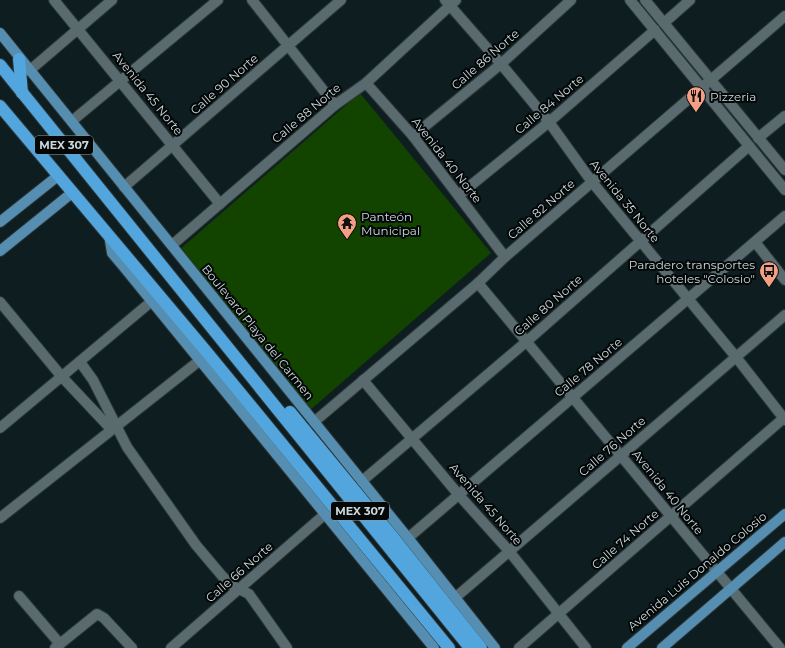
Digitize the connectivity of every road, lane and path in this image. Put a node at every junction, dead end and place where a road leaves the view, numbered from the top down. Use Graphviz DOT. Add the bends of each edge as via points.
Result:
graph roads {
  1 [pos="54,0"];
  2 [pos="112,0"];
  3 [pos="218,0"];
  4 [pos="252,0"];
  5 [pos="341,0"];
  6 [pos="571,0"];
  7 [pos="630,0"];
  8 [pos="645,0"];
  9 [pos="690,0"];
  10 [pos="450,2"];
  11 [pos="785,16"];
  12 [pos="664,23"];
  13 [pos="79,28"];
  14 [pos="655,30"];
  15 [pos="0,33"];
  16 [pos="290,45"];
  17 [pos="19,58"];
  18 [pos="501,64"];
  19 [pos="0,65"];
  20 [pos="29,71"];
  21 [pos="712,80"];
  22 [pos="120,82"];
  23 [pos="366,83"];
  24 [pos="702,88"];
  25 [pos="22,93"];
  26 [pos="335,105"];
  27 [pos="0,106"];
  28 [pos="785,116"];
  29 [pos="72,121"];
  30 [pos="549,122"];
  31 [pos="413,136"];
  32 [pos="758,138"];
  33 [pos="173,145"];
  34 [pos="749,146"];
  35 [pos="785,170"];
  36 [pos="59,175"];
  37 [pos="592,182"];
  38 [pos="124,187"];
  39 [pos="785,190"];
  40 [pos="73,192"];
  41 [pos="458,195"];
  42 [pos="220,204"];
  43 [pos="785,216"];
  44 [pos="0,222"];
  45 [pos="128,225"];
  46 [pos="109,235"];
  47 [pos="640,241"];
  48 [pos="755,242"];
  49 [pos="172,245"];
  50 [pos="0,251"];
  51 [pos="505,257"];
  52 [pos="785,280"];
  53 [pos="478,283"];
  54 [pos="688,300"];
  55 [pos="0,302"];
  56 [pos="152,302"];
  57 [pos="785,315"];
  58 [pos="526,342"];
  59 [pos="736,357"];
  60 [pos="199,361"];
  61 [pos="80,362"];
  62 [pos="62,376"];
  63 [pos="363,380"];
  64 [pos="572,398"];
  65 [pos="785,419"];
  66 [pos="314,422"];
  67 [pos="114,427"];
  68 [pos="0,428"];
  69 [pos="412,438"];
  70 [pos="622,456"];
  71 [pos="362,481"];
  72 [pos="458,494"];
  73 [pos="324,514"];
  74 [pos="785,514"];
  75 [pos="671,516"];
  76 [pos="0,518"];
  77 [pos="408,538"];
  78 [pos="785,542"];
  79 [pos="509,551"];
  80 [pos="717,572"];
  81 [pos="240,589"];
  82 [pos="731,589"];
  83 [pos="19,596"];
  84 [pos="456,597"];
  85 [pos="558,614"];
  86 [pos="58,646"];
  87 [pos="132,648"];
  88 [pos="171,648"];
  89 [pos="287,648"];
  90 [pos="434,648"];
  91 [pos="449,648"];
  92 [pos="470,648"];
  93 [pos="481,648"];
  94 [pos="495,648"];
  95 [pos="519,648"];
  96 [pos="586,648"];
  97 [pos="627,648"];
  98 [pos="662,648"];
  99 [pos="780,648"];
  1 -- 13 [label="street, Avenida 45 Norte"];
  2 -- 13 [label="street"];
  3 -- 22 [label="street"];
  4 -- 16 [label="street"];
  5 -- 16 [label="street, Calle 90 Norte"];
  6 -- 18 [label="street, Calle 86 Norte"];
  7 -- 14 [label="street"];
  8 -- 12 [label="street"];
  9 -- 12 [label="street"];
  10 -- 18 [label="street, Avenida 35 Norte"];
  10 -- 23 [label="street, Calle 88 Norte"];
  11 -- 21 [label="street, Calle 82 Norte"];
  12 -- 21 [label="street"];
  13 -- 20 [label="street"];
  13 -- 22 [label="street, Avenida 45 Norte"];
  14 -- 24 [label="street"];
  14 -- 30 [label="street, Calle 84 Norte"];
  15 -- 17 [label="main road, Boulevard Playa del Carmen"];
  16 -- 26 [label="street"];
  16 -- 33 [label="street, Calle 90 Norte"];
  17 -- 20 [label="main road, Boulevard Playa del Carmen"];
  17 -- 25 [label="highway"];
  18 -- 30 [label="street, Avenida 35 Norte"];
  18 -- 31 [label="street, Calle 86 Norte"];
  19 -- 25 [label="highway, MEX 307"];
  20 -- 29 [label="main road, Boulevard Playa del Carmen"];
  21 -- 24 [label="street, Calle 82 Norte"];
  21 -- 32 [label="street"];
  22 -- 29 [label="street"];
  22 -- 33 [label="street, Avenida 45 Norte"];
  23 -- 26 [label="street, Calle 88 Norte"];
  23 -- 31 [label="street, Avenida 40 Norte"];
  24 -- 34 [label="street"];
  24 -- 37 [label="street, Calle 82 Norte"];
  25 -- 45 [label="highway, MEX 307"];
  26 -- 42 [label="street, Calle 88 Norte"];
  27 -- 36 [label="highway, MEX 307"];
  28 -- 32 [label="street"];
  29 -- 38 [label="main road, Boulevard Playa del Carmen"];
  30 -- 37 [label="street, Avenida 35 Norte"];
  30 -- 41 [label="street, Calle 84 Norte"];
  31 -- 41 [label="street, Avenida 40 Norte"];
  32 -- 35 [label="street"];
  33 -- 38 [label="street, Calle 90 Norte"];
  33 -- 42 [label="street, Avenida 45 Norte"];
  34 -- 39 [label="street"];
  34 -- 47 [label="street, Calle 80 Norte"];
  36 -- 40 [label="highway, MEX 307"];
  36 -- 44 [label="main road"];
  37 -- 47 [label="street, Avenida 35 Norte"];
  37 -- 51 [label="street, Calle 82 Norte"];
  38 -- 49 [label="main road, Boulevard Playa del Carmen"];
  40 -- 46 [label="highway, MEX 307"];
  40 -- 50 [label="main road"];
  41 -- 51 [label="street, Avenida 40 Norte"];
  42 -- 49 [label="street, Calle 88 Norte"];
  43 -- 48 [label="street, Calle 78 Norte"];
  45 -- 92 [label="highway, MEX 307"];
  45 -- 93 [label="highway" via="142,232"];
  46 -- 56 [label="main road" via="112,253"];
  46 -- 91 [label="highway, MEX 307"];
  47 -- 54 [label="street, Avenida 35 Norte"];
  47 -- 58 [label="street, Calle 80 Norte"];
  48 -- 52 [label="street"];
  48 -- 54 [label="street, Calle 78 Norte"];
  49 -- 66 [label="main road, Boulevard Playa del Carmen"];
  51 -- 53 [label="street, Calle 82 Norte"];
  53 -- 58 [label="street, Avenida 40 Norte"];
  53 -- 63 [label="street, Calle 82 Norte"];
  54 -- 59 [label="street, Avenida 35 Norte"];
  54 -- 64 [label="street, Calle 78 Norte"];
  55 -- 62 [label="street"];
  56 -- 60 [label="main road"];
  56 -- 61 [label="street"];
  57 -- 59 [label="street, Calle 76 Norte"];
  58 -- 64 [label="street, Avenida 40 Norte"];
  58 -- 69 [label="street, Calle 80 Norte"];
  59 -- 65 [label="street, Avenida 35 Norte"];
  59 -- 70 [label="street, Calle 76 Norte"];
  60 -- 67 [label="street"];
  60 -- 73 [label="main road"];
  61 -- 62 [label="street"];
  61 -- 67 [label="street" via="93,380"];
  62 -- 67 [label="street"];
  62 -- 68 [label="street"];
  63 -- 66 [label="street, Calle 82 Norte"];
  63 -- 69 [label="street, Avenida 45 Norte"];
  64 -- 70 [label="street, Avenida 40 Norte"];
  64 -- 72 [label="street, Calle 78 Norte"];
  65 -- 75 [label="street, Calle 74 Norte"];
  66 -- 71 [label="main road, Boulevard Playa del Carmen"];
  67 -- 76 [label="street"];
  67 -- 81 [label="street" via="196,545 223,577"];
  69 -- 71 [label="street, Calle 80 Norte"];
  69 -- 72 [label="street, Avenida 45 Norte"];
  70 -- 75 [label="street, Avenida 40 Norte"];
  70 -- 79 [label="street, Calle 76 Norte"];
  71 -- 77 [label="main road, Boulevard Playa del Carmen"];
  72 -- 77 [label="street, Calle 78 Norte"];
  72 -- 79 [label="street, Avenida 45 Norte"];
  73 -- 81 [label="street, Calle 66 Norte"];
  73 -- 90 [label="main road"];
  74 -- 80 [label="main road, Avenida Luis Donaldo Colosio"];
  75 -- 80 [label="street, Avenida 40 Norte"];
  75 -- 85 [label="street, Calle 74 Norte"];
  77 -- 84 [label="main road, Boulevard Playa del Carmen"];
  78 -- 82 [label="main road"];
  79 -- 84 [label="street, Calle 76 Norte"];
  79 -- 85 [label="street, Avenida 45 Norte"];
  80 -- 82 [label="street, Avenida 40 Norte"];
  80 -- 97 [label="main road, Avenida Luis Donaldo Colosio"];
  81 -- 88 [label="street, Calle 66 Norte"];
  81 -- 89 [label="street" via="250,594"];
  82 -- 98 [label="main road"];
  82 -- 99 [label="street, Avenida 40 Norte"];
  83 -- 86 [label="street"];
  84 -- 94 [label="main road, Boulevard Playa del Carmen"];
  85 -- 95 [label="street, Calle 74 Norte"];
  85 -- 96 [label="street, Avenida 45 Norte"];
  86 -- 87 [label="street" via="97,614 104,618"];
}
